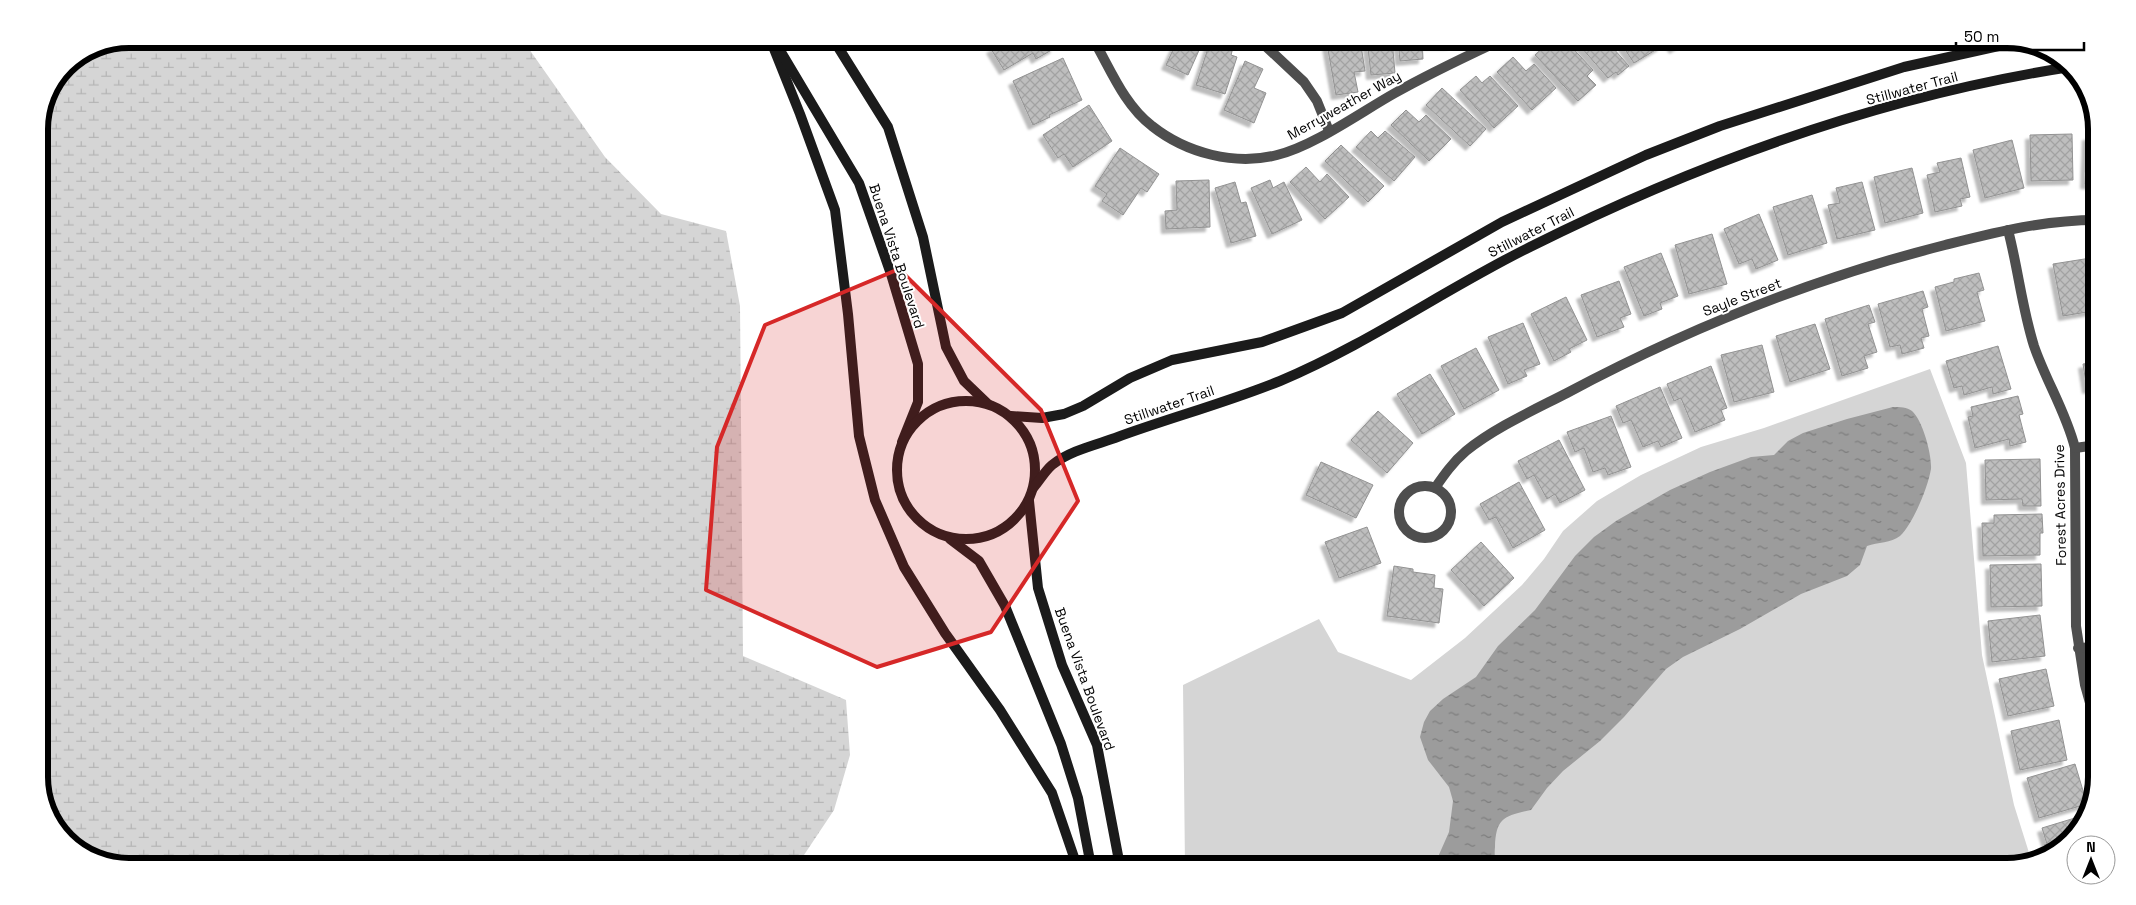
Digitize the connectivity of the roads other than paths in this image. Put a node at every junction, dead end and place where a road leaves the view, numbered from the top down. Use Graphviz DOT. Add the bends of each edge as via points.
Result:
graph roads {
  1 [pos="774,48"];
  2 [pos="776,48"];
  3 [pos="839,48"];
  4 [pos="1098,48"];
  5 [pos="1268,48"];
  6 [pos="1484,48"];
  7 [pos="1990,48"];
  8 [pos="2062,68"];
  9 [pos="1329,131"];
  10 [pos="2088,220"];
  11 [pos="2008,230"];
  12 [pos="988,404"];
  13 [pos="1011,416"];
  14 [pos="902,442"];
  15 [pos="2088,446"];
  16 [pos="2075,448"];
  17 [pos="1034,487"];
  18 [pos="1435,488"];
  19 [pos="1029,501"];
  20 [pos="945,536"];
  21 [pos="2088,647"];
  22 [pos="2078,648"];
  23 [pos="2088,696"];
  24 [pos="1074,858"];
  25 [pos="1089,858"];
  26 [pos="1118,858"];
  1 -- 24 [label="main road" via="835,210 859,436 875,500 904,567 944,633 1000,710 1052,793"];
  2 -- 14 [label="main road, Buena Vista Boulevard" via="859,183 891,274 918,364 918,402"];
  3 -- 12 [label="main road, Buena Vista Boulevard" via="888,127 923,237 946,347 964,381"];
  4 -- 9 [label="street, Merryweather Way" via="1132,107 1151,126 1193,150 1249,159 1278,155"];
  5 -- 9 [label="street" via="1304,82 1317,101"];
  6 -- 9 [label="street, Merryweather Way" via="1419,79"];
  7 -- 13 [label="main road, Stillwater Trail" via="1904,67 1720,126 1646,155 1502,222 1342,313 1314,325 1262,342 1172,360 1130,378 1064,414 1042,418"];
  8 -- 17 [label="main road, Stillwater Trail" via="1926,98 1807,132 1693,173 1526,249 1335,356 1240,396 1072,454 1052,465"];
  10 -- 11 [label="street, Sayle Street" via="2043,222"];
  11 -- 16 [label="street, Forest Acres Drive" via="2033,343 2070,428"];
  11 -- 18 [label="street, Sayle Street" via="1915,252 1831,278 1672,340 1550,402 1467,450 1451,464"];
  12 -- 13 [label="main road, Buena Vista Boulevard"];
  12 -- 14 [label="main road, Buena Vista Boulevard" via="968,400 929,411 913,425"];
  13 -- 17 [label="main road, Buena Vista Boulevard" via="1025,433 1033,451"];
  14 -- 20 [label="main road, Buena Vista Boulevard" via="897,463 898,484 905,504 919,521"];
  15 -- 16 [label="street"];
  16 -- 22 [label="street, Forest Acres Drive"];
  17 -- 19 [label="main road, Buena Vista Boulevard"];
  18 -- 18 [label="street" via="1449,502 1449,522 1435,536 1415,536 1401,522 1401,502 1415,488"];
  19 -- 20 [label="main road, Buena Vista Boulevard" via="999,532 979,538"];
  19 -- 26 [label="main road, Buena Vista Boulevard" via="1038,588 1062,665 1097,745"];
  20 -- 25 [label="main road, Buena Vista Boulevard" via="979,561 1005,606 1061,744 1078,798"];
  21 -- 22 [label="street"];
  22 -- 23 [label="street, Forest Acres Drive"];
}
